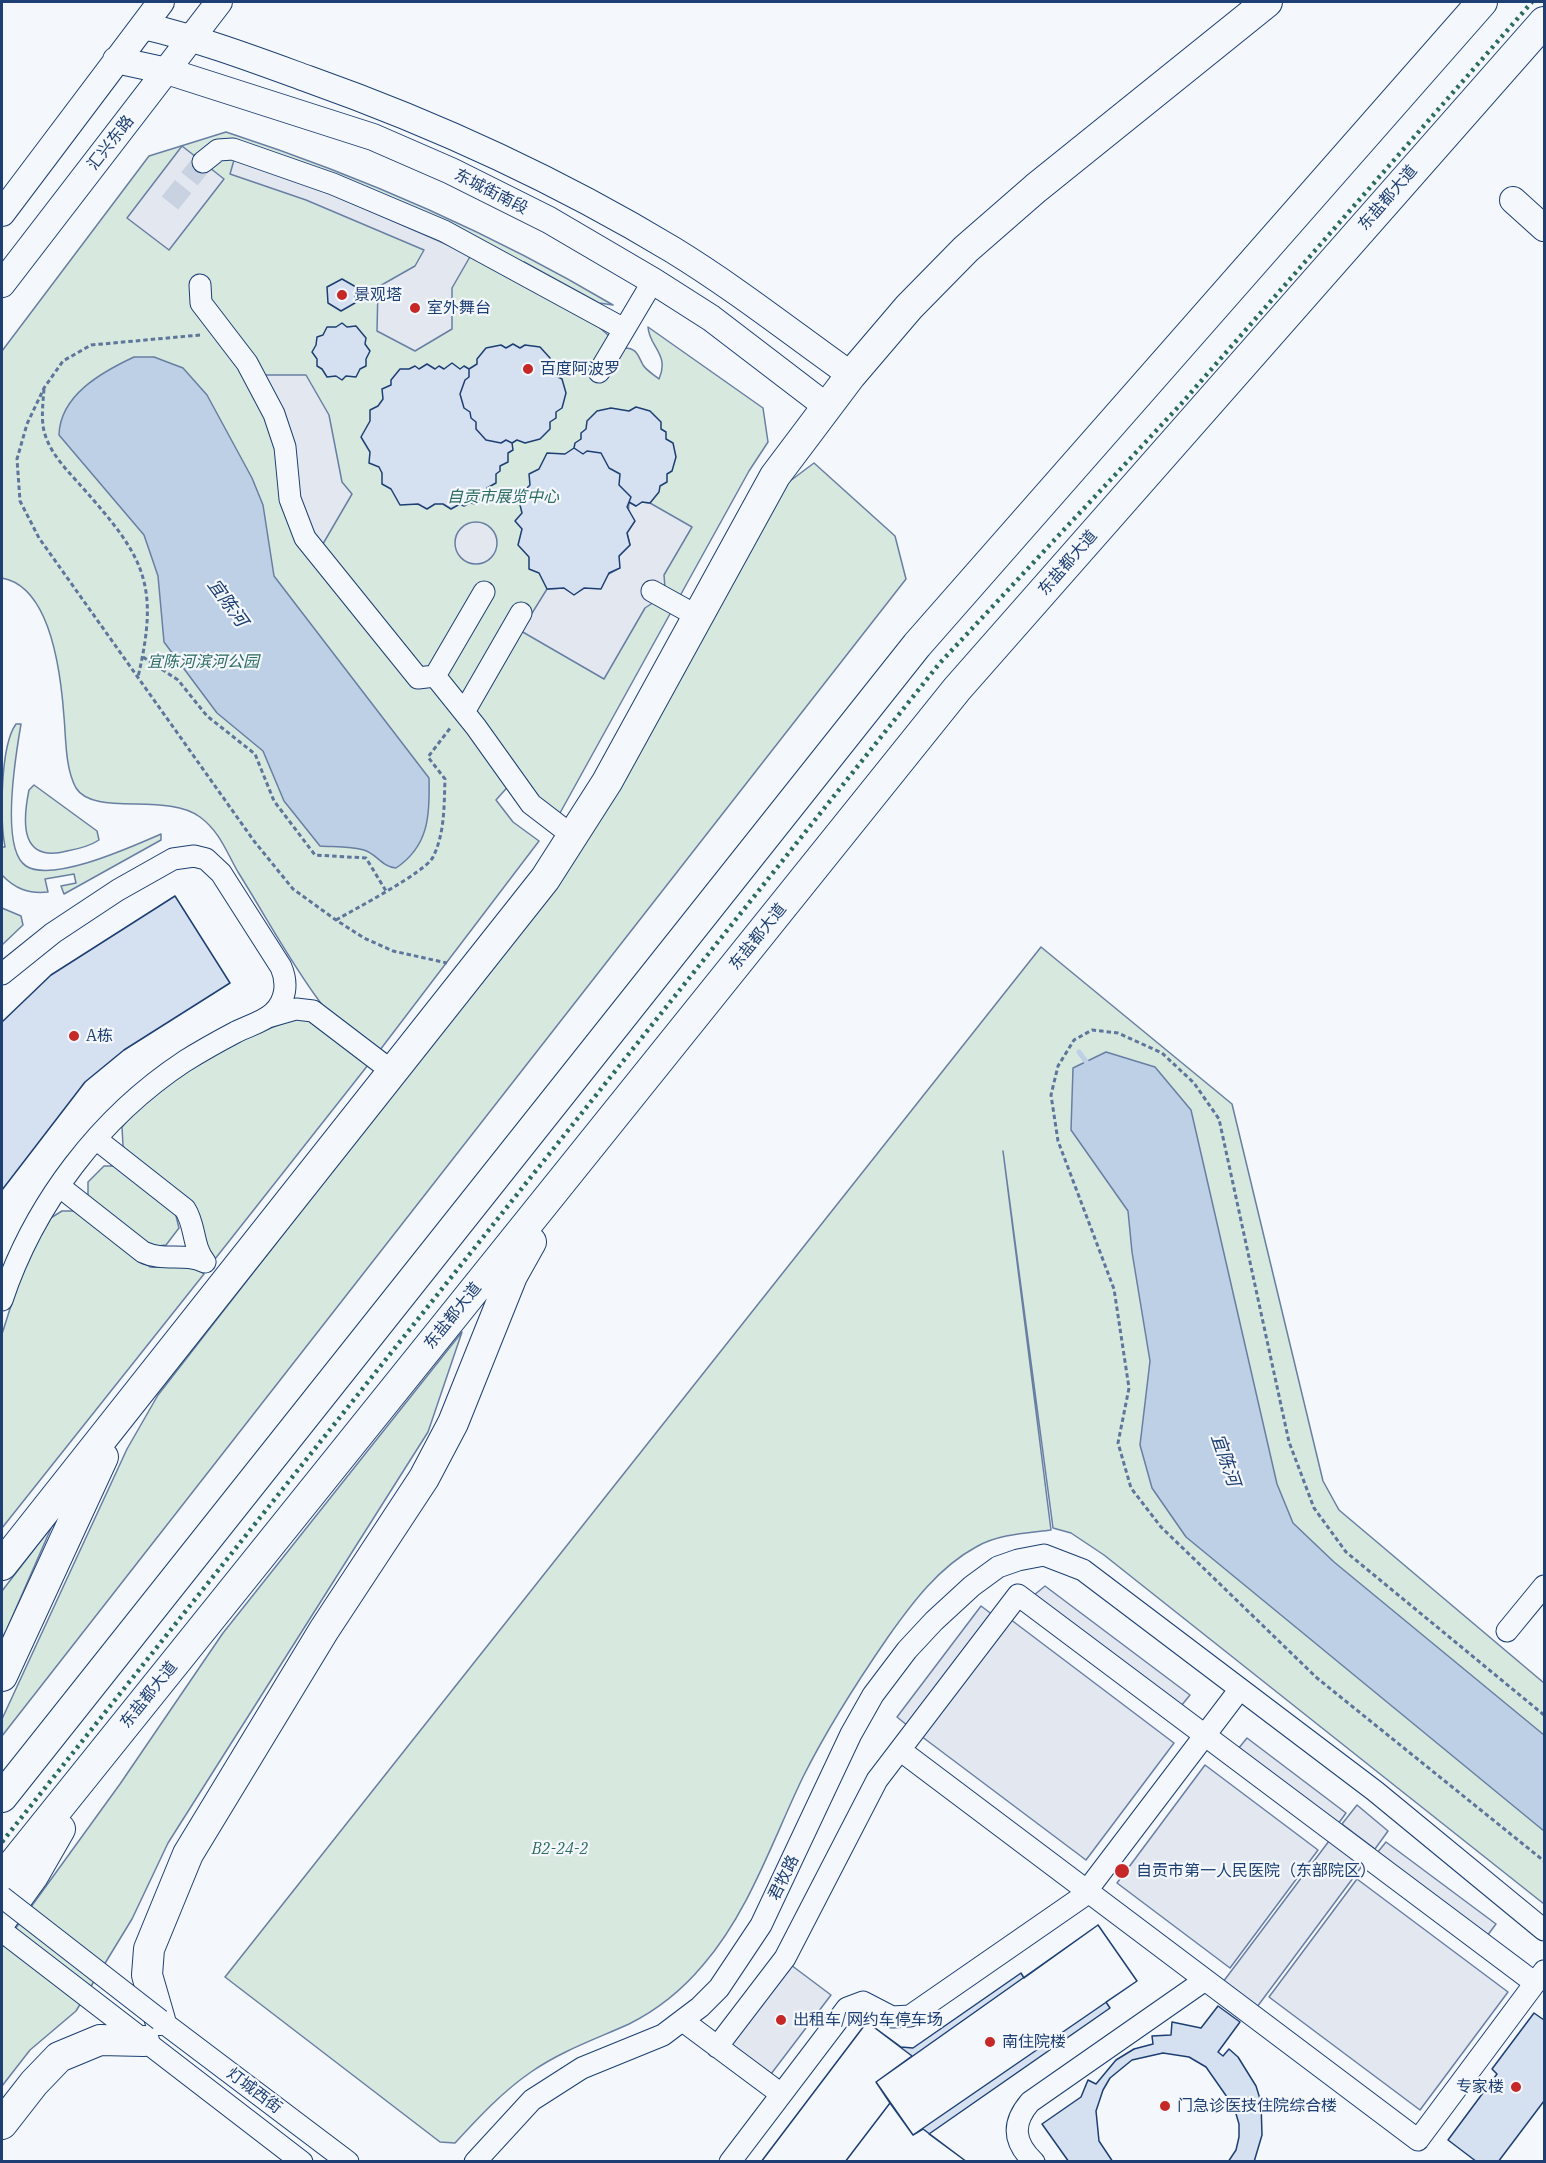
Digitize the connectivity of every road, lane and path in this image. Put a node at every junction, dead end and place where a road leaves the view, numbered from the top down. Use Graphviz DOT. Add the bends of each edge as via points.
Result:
graph roads {
  1 [pos="161,2"];
  2 [pos="219,2"];
  3 [pos="1268,2"];
  4 [pos="1482,2"];
  5 [pos="1545,22"];
  6 [pos="144,26"];
  7 [pos="192,37"];
  8 [pos="116,60"];
  9 [pos="167,71"];
  10 [pos="203,162"];
  11 [pos="1513,200"];
  12 [pos="2,213"];
  13 [pos="1545,228"];
  14 [pos="652,281"];
  15 [pos="2,284"];
  16 [pos="200,285"];
  17 [pos="624,328"];
  18 [pos="223,332"];
  19 [pos="599,372"];
  20 [pos="851,375"];
  21 [pos="44,388"];
  22 [pos="826,406"];
  23 [pos="652,591"];
  24 [pos="484,592"];
  25 [pos="521,613"];
  26 [pos="698,616"];
  27 [pos="142,657"];
  28 [pos="435,676"];
  29 [pos="138,677"];
  30 [pos="464,712"];
  31 [pos="574,837"];
  32 [pos="386,891"];
  33 [pos="336,920"];
  34 [pos="281,967"];
  35 [pos="475,970"];
  36 [pos="2,974"];
  37 [pos="320,1015"];
  38 [pos="264,1019"];
  39 [pos="393,1072"];
  40 [pos="96,1139"];
  41 [pos="573,1167"];
  42 [pos="59,1186"];
  43 [pos="216,1271"];
  44 [pos="2,1300"];
  45 [pos="128,1406"];
  46 [pos="12,1540"];
  47 [pos="2,1565"];
  48 [pos="1545,1586"];
  49 [pos="1507,1631"];
  50 [pos="2,1676"];
  51 [pos="1240,1689"];
  52 [pos="1545,1715"];
  53 [pos="1204,1735"];
  54 [pos="900,1750"];
  55 [pos="104,1751"];
  56 [pos="5,1792"];
  57 [pos="1545,1861"];
  58 [pos="2,1878"];
  59 [pos="1086,1891"];
  60 [pos="2,1897"];
  61 [pos="2,1919"];
  62 [pos="1545,1930"];
  63 [pos="2,1931"];
  64 [pos="1540,1977"];
  65 [pos="1204,1980"];
  66 [pos="683,2021"];
  67 [pos="152,2031"];
  68 [pos="717,2047"];
  69 [pos="781,2094"];
  70 [pos="2,2124"];
  71 [pos="302,2162"];
  72 [pos="348,2162"];
  73 [pos="475,2162"];
  74 [pos="730,2162"];
  75 [pos="1034,2162"];
  1 -- 6 [label="main road"];
  2 -- 7 [label="main road, 汇兴东路"];
  3 -- 20 [label="highway" via="966,249 909,307"];
  4 -- 56 [label="highway" via="917,645"];
  5 -- 41 [label="highway, 东盐都大道" via="957,689"];
  6 -- 7 [label="main road"];
  6 -- 8 [label="main road"];
  7 -- 9 [label="main road, 汇兴东路"];
  7 -- 20 [label="main road" via="390,108 567,189 673,250"];
  8 -- 9 [label="main road, 东城街南段"];
  8 -- 12 [label="main road"];
  9 -- 14 [label="main road, 东城街南段" via="373,137 549,220"];
  9 -- 15 [label="main road, 汇兴东路"];
  10 -- 17 [label="street" via="218,150 233,149 333,184 454,236"];
  11 -- 13 [label="main road"];
  14 -- 17 [label="street"];
  14 -- 22 [label="main road, 东城街南段" via="711,318"];
  16 -- 18 [label="street" via="201,303"];
  17 -- 19 [label="street"];
  18 -- 21 [label="path" via="91,345 63,361"];
  18 -- 28 [label="street" via="255,376 274,414 285,447 293,512 305,538 418,678"];
  20 -- 22 [label="highway"];
  21 -- 27 [label="path" via="43,429 54,455 113,522 136,556 148,596 148,634"];
  21 -- 29 [label="path" via="27,424 18,459 20,501 39,538"];
  22 -- 26 [label="highway" via="775,476"];
  23 -- 26 [label="street"];
  24 -- 28 [label="street"];
  25 -- 30 [label="street"];
  26 -- 31 [label="highway"];
  27 -- 29 [label="path"];
  27 -- 32 [label="path" via="178,680 207,716 255,754 274,801 315,855 366,858"];
  28 -- 30 [label="street"];
  29 -- 33 [label="path" via="254,841 293,889"];
  30 -- 31 [label="street" via="531,804"];
  30 -- 32 [label="path" via="428,758 445,779 442,827 433,860"];
  31 -- 35 [label="highway"];
  32 -- 33 [label="path"];
  33 -- 35 [label="path" via="393,951"];
  34 -- 36 [label="street" via="221,873 212,863 194,856 173,859 118,890 53,933"];
  34 -- 37 [label="street" via="302,1000"];
  34 -- 38 [label="street" via="284,996"];
  35 -- 39 [label="highway"];
  37 -- 38 [label="street" via="296,1009"];
  37 -- 39 [label="street"];
  38 -- 40 [label="street" via="172,1071 127,1107"];
  39 -- 43 [label="highway"];
  40 -- 42 [label="street"];
  40 -- 43 [label="street" via="184,1209 192,1224 195,1246"];
  41 -- 55 [label="highway, 东盐都大道"];
  41 -- 67 [label="highway" via="512,1276 457,1413 424,1478 324,1630 188,1854 149,1949"];
  42 -- 43 [label="street" via="143,1252 155,1257 188,1256"];
  42 -- 44 [label="street" via="32,1230"];
  43 -- 45 [label="highway"];
  45 -- 46 [label="highway"];
  45 -- 50 [label="highway"];
  46 -- 47 [label="highway"];
  48 -- 49 [label="street"];
  51 -- 53 [label="street"];
  51 -- 62 [label="street" via="1375,1791"];
  51 -- 66 [label="street, 君牧路" via="1083,1570 1044,1555 998,1567 972,1586 907,1650 873,1695 749,1946 718,1988"];
  52 -- 57 [label="path" via="1346,1552 1314,1508 1289,1442 1219,1119 1194,1083 1162,1053 1118,1033 1092,1030 1074,1040 1058,1066 1051,1095 1058,1141 1114,1289 1128,1388 1118,1443 1131,1488 1161,1527 1317,1678"];
  53 -- 54 [label="street" via="1018,1595"];
  53 -- 59 [label="street"];
  53 -- 64 [label="street"];
  54 -- 59 [label="street"];
  54 -- 68 [label="street" via="877,1780 785,1958"];
  55 -- 58 [label="highway, 东盐都大道"];
  55 -- 61 [label="highway" via="33,1876"];
  59 -- 65 [label="street"];
  59 -- 69 [label="street" via="910,2016 892,2017 868,2002 850,2005"];
  60 -- 67 [label="street, bridge"];
  63 -- 67 [label="street"];
  64 -- 65 [label="street" via="1418,2140"];
  65 -- 75 [label="street" via="1030,2102 1017,2120 1016,2131 1024,2152"];
  66 -- 68 [label="street"];
  66 -- 73 [label="street, 君牧路" via="639,2047 582,2068 532,2100"];
  67 -- 70 [label="highway" via="100,2040 59,2057"];
  67 -- 71 [label="street, 灯城西街"];
  67 -- 72 [label="street, 灯城西街"];
  68 -- 69 [label="street"];
  69 -- 74 [label="street"];
}
